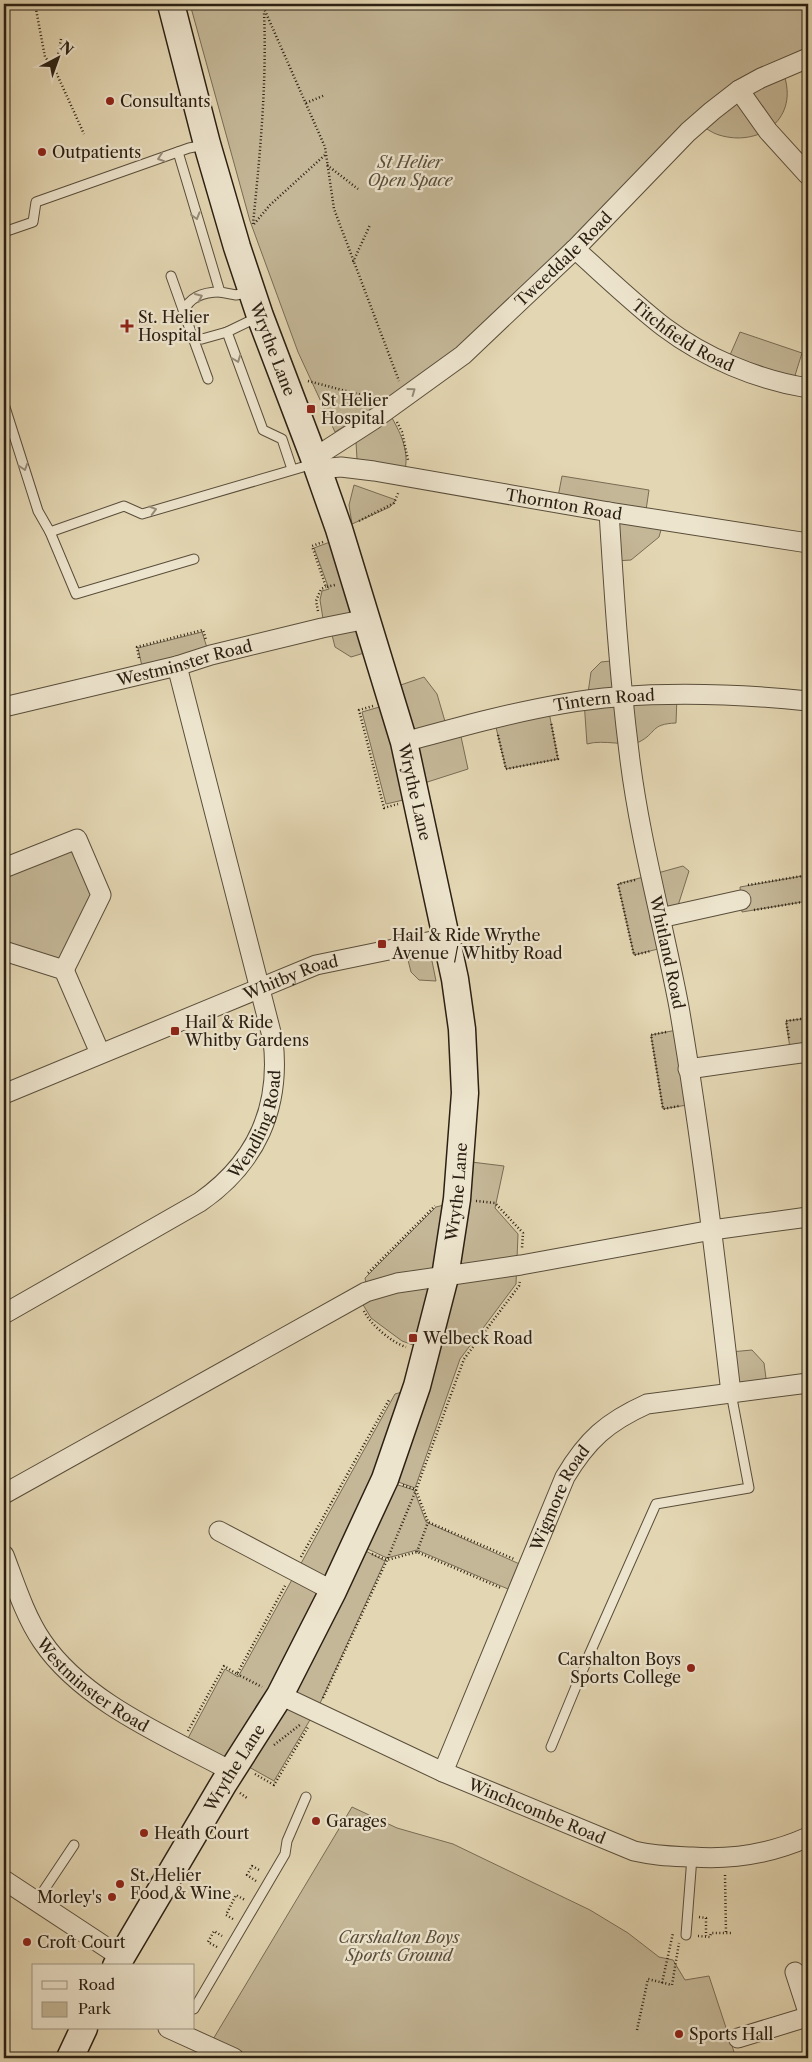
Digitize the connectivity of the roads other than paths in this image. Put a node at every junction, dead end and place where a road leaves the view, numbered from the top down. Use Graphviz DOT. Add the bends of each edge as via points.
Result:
graph roads {
  1 [pos="172,4"];
  2 [pos="808,58"];
  3 [pos="739,90"];
  4 [pos="207,144"];
  5 [pos="178,152"];
  6 [pos="808,175"];
  7 [pos="4,232"];
  8 [pos="575,249"];
  9 [pos="171,276"];
  10 [pos="252,291"];
  11 [pos="220,292"];
  12 [pos="184,311"];
  13 [pos="260,316"];
  14 [pos="227,332"];
  15 [pos="192,336"];
  16 [pos="208,379"];
  17 [pos="808,388"];
  18 [pos="4,404"];
  19 [pos="310,465"];
  20 [pos="609,512"];
  21 [pos="50,532"];
  22 [pos="808,543"];
  23 [pos="194,560"];
  24 [pos="367,619"];
  25 [pos="177,666"];
  26 [pos="624,697"];
  27 [pos="808,702"];
  28 [pos="4,707"];
  29 [pos="404,742"];
  30 [pos="4,868"];
  31 [pos="741,900"];
  32 [pos="660,918"];
  33 [pos="447,938"];
  34 [pos="4,951"];
  35 [pos="64,970"];
  36 [pos="259,988"];
  37 [pos="800,1053"];
  38 [pos="100,1054"];
  39 [pos="688,1069"];
  40 [pos="4,1094"];
  41 [pos="808,1217"];
  42 [pos="712,1230"];
  43 [pos="445,1277"];
  44 [pos="4,1314"];
  45 [pos="808,1383"];
  46 [pos="731,1393"];
  47 [pos="4,1494"];
  48 [pos="219,1531"];
  49 [pos="4,1555"];
  50 [pos="333,1591"];
  51 [pos="280,1695"];
  52 [pos="551,1746"];
  53 [pos="234,1767"];
  54 [pos="443,1772"];
  55 [pos="306,1798"];
  56 [pos="808,1837"];
  57 [pos="74,1844"];
  58 [pos="692,1857"];
  59 [pos="4,1880"];
  60 [pos="36,1902"];
  61 [pos="686,1935"];
  62 [pos="118,1961"];
  63 [pos="794,1972"];
  64 [pos="195,2007"];
  65 [pos="807,2019"];
  66 [pos="83,2030"];
  67 [pos="177,2030"];
  68 [pos="738,2038"];
  69 [pos="70,2058"];
  70 [pos="234,2058"];
  1 -- 4 [label="main road, Wrythe Lane"];
  2 -- 3 [label="street, Tweeddale Road"];
  3 -- 6 [label="street" via="768,131"];
  3 -- 8 [label="street, Tweeddale Road" via="688,132"];
  4 -- 5 [label="lane"];
  4 -- 10 [label="main road, Wrythe Lane"];
  5 -- 7 [label="lane, one-way" via="36,202 33,222"];
  5 -- 11 [label="lane, one-way"];
  8 -- 17 [label="street, Titchfield Road" via="665,328 696,348 742,369"];
  19 -- 8 [label="street, Tweeddale Road, one-way" via="463,355"];
  9 -- 12 [label="lane"];
  10 -- 11 [label="lane" via="236,295"];
  10 -- 13 [label="main road, Wrythe Lane"];
  12 -- 11 [label="lane, one-way" via="190,301 209,292"];
  12 -- 15 [label="lane"];
  13 -- 14 [label="lane"];
  13 -- 19 [label="main road, Wrythe Lane"];
  14 -- 15 [label="lane" via="208,338"];
  14 -- 19 [label="lane, one-way" via="263,430 282,440"];
  15 -- 16 [label="lane"];
  18 -- 21 [label="lane, one-way" via="38,511"];
  19 -- 20 [label="street, Thornton Road" via="374,470"];
  21 -- 19 [label="lane, one-way" via="124,506 142,514"];
  19 -- 24 [label="main road, Wrythe Lane"];
  20 -- 22 [label="street, Thornton Road"];
  20 -- 26 [label="street, Whitland Road"];
  21 -- 23 [label="lane" via="76,594"];
  24 -- 25 [label="street, Westminster Road" via="211,655"];
  24 -- 29 [label="main road, Wrythe Lane"];
  25 -- 28 [label="street, Westminster Road"];
  25 -- 36 [label="street, Wendling Road"];
  26 -- 27 [label="street, Tintern Road" via="727,695"];
  26 -- 29 [label="street, Tintern Road" via="494,718"];
  26 -- 32 [label="street, Whitland Road" via="629,752"];
  29 -- 33 [label="main road, Wrythe Lane"];
  30 -- 35 [label="street" via="77,839 102,895"];
  31 -- 32 [label="street"];
  32 -- 39 [label="street, Whitland Road"];
  33 -- 36 [label="street, Whitby Road" via="316,965"];
  33 -- 43 [label="main road, Wrythe Lane" via="462,1028 465,1092 456,1199"];
  34 -- 35 [label="street"];
  35 -- 38 [label="street"];
  36 -- 38 [label="street, Whitby Road"];
  36 -- 44 [label="street, Wendling Road" via="273,1040 276,1068 273,1091 264,1126 255,1145 233,1175 200,1202"];
  37 -- 39 [label="street"];
  38 -- 40 [label="street, Whitby Road"];
  39 -- 42 [label="street, Whitland Road"];
  41 -- 42 [label="street"];
  42 -- 43 [label="street"];
  42 -- 46 [label="street, Whitland Road"];
  43 -- 47 [label="street" via="396,1283 361,1294"];
  43 -- 50 [label="main road, Wrythe Lane" via="417,1386 385,1479"];
  45 -- 46 [label="street, Wigmore Road"];
  46 -- 52 [label="lane" via="749,1488 656,1504"];
  46 -- 54 [label="street, Wigmore Road" via="647,1404 615,1420 577,1456 564,1477"];
  48 -- 50 [label="street"];
  49 -- 53 [label="street, Westminster Road" via="41,1640 76,1680 142,1722"];
  50 -- 51 [label="main road, Wrythe Lane"];
  51 -- 53 [label="main road, Wrythe Lane"];
  51 -- 54 [label="street, Winchcombe Road"];
  53 -- 62 [label="main road, Wrythe Lane"];
  54 -- 58 [label="street, Winchcombe Road" via="634,1851 658,1857"];
  55 -- 64 [label="lane" via="287,1841 285,1854"];
  56 -- 58 [label="street, Winchcombe Road" via="766,1852 725,1858"];
  57 -- 60 [label="lane"];
  58 -- 61 [label="lane"];
  59 -- 60 [label="street"];
  60 -- 62 [label="street"];
  63 -- 65 [label="street" via="807,2009"];
  65 -- 68 [label="street"];
  66 -- 69 [label="main road"];
  67 -- 70 [label="street"];
}
